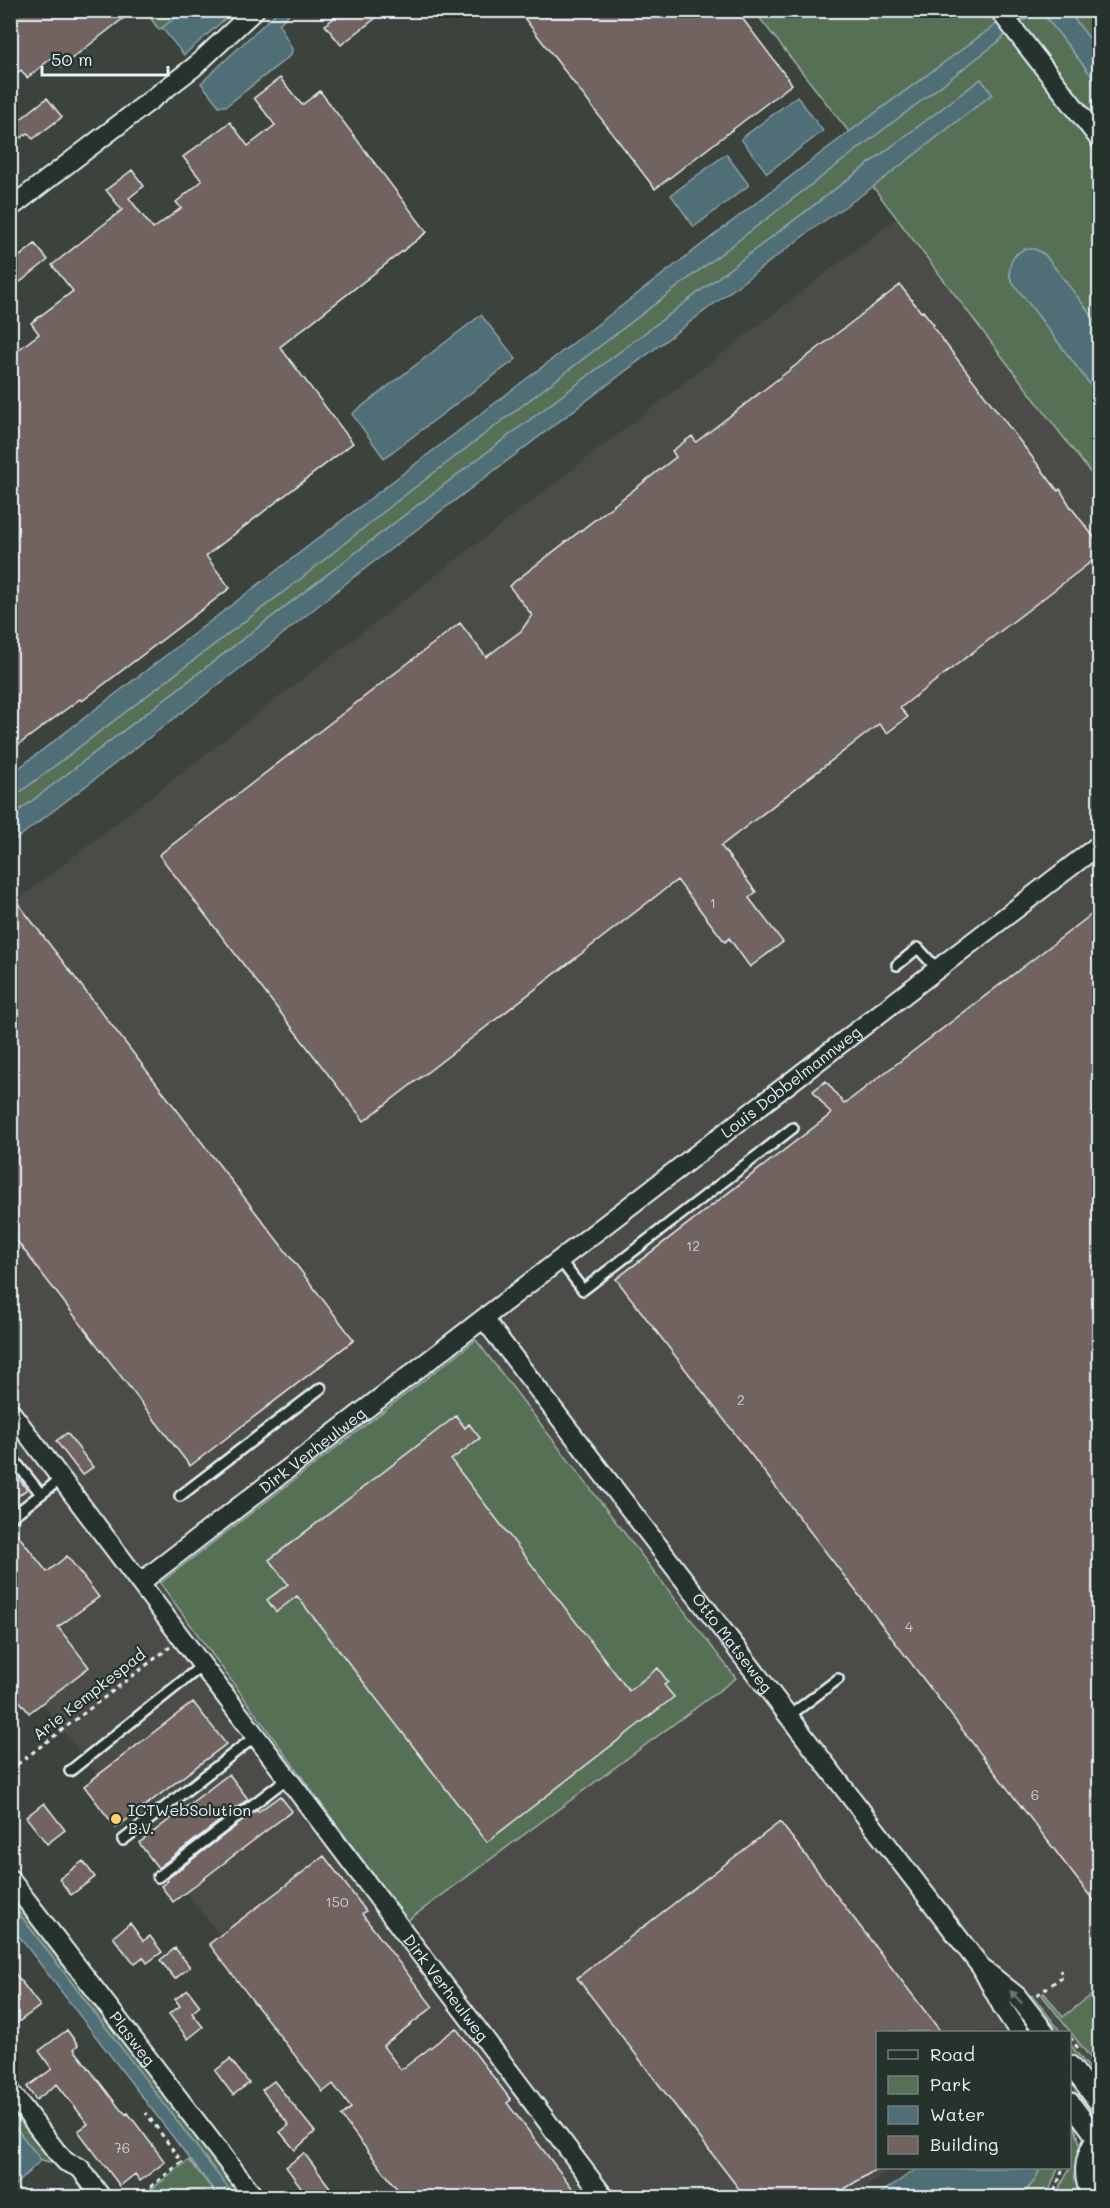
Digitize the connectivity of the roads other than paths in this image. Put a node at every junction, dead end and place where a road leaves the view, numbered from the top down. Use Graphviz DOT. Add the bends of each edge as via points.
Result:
graph roads {
  1 [pos="255,10"];
  2 [pos="999,10"];
  3 [pos="1100,140"];
  4 [pos="10,208"];
  5 [pos="1100,844"];
  6 [pos="897,964"];
  7 [pos="937,969"];
  8 [pos="793,1128"];
  9 [pos="560,1260"];
  10 [pos="484,1319"];
  11 [pos="321,1388"];
  12 [pos="10,1411"];
  13 [pos="10,1455"];
  14 [pos="62,1478"];
  15 [pos="41,1494"];
  16 [pos="180,1496"];
  17 [pos="10,1518"];
  18 [pos="141,1582"];
  19 [pos="204,1664"];
  20 [pos="838,1679"];
  21 [pos="789,1716"];
  22 [pos="257,1735"];
  23 [pos="70,1771"];
  24 [pos="289,1778"];
  25 [pos="123,1840"];
  26 [pos="158,1877"];
  27 [pos="10,1880"];
  28 [pos="981,1967"];
  29 [pos="1018,2031"];
  30 [pos="1043,2031"];
  31 [pos="1071,2066"];
  32 [pos="10,2091"];
  33 [pos="1071,2103"];
  34 [pos="1100,2105"];
  35 [pos="1099,2141"];
  36 [pos="102,2198"];
  37 [pos="255,2198"];
  38 [pos="605,2198"];
  39 [pos="1097,2198"];
  1 -- 4 [label="street" via="194,67"];
  2 -- 3 [label="street"];
  5 -- 7 [label="street, Louis Dobbelmannweg"];
  6 -- 7 [label="lane" via="918,948"];
  7 -- 9 [label="street, Louis Dobbelmannweg"];
  8 -- 9 [label="lane" via="584,1290"];
  9 -- 10 [label="street, Louis Dobbelmannweg"];
  10 -- 18 [label="street, Dirk Verheulweg"];
  10 -- 21 [label="street, Otto Matseweg"];
  11 -- 16 [label="lane"];
  12 -- 14 [label="street, Dirk Verheulweg"];
  13 -- 15 [label="lane"];
  14 -- 15 [label="lane"];
  14 -- 18 [label="street, Dirk Verheulweg"];
  15 -- 17 [label="lane"];
  18 -- 19 [label="street, Dirk Verheulweg"];
  19 -- 22 [label="street, Dirk Verheulweg"];
  19 -- 23 [label="lane"];
  20 -- 21 [label="lane"];
  21 -- 28 [label="street, Otto Matseweg"];
  22 -- 24 [label="street, Dirk Verheulweg"];
  22 -- 25 [label="lane"];
  24 -- 26 [label="lane"];
  24 -- 38 [label="street, Dirk Verheulweg"];
  27 -- 37 [label="street, Plasweg"];
  28 -- 29 [label="street, Otto Matseweg"];
  30 -- 28 [label="street, Otto Matseweg, one-way" via="1017,1996"];
  31 -- 34 [label="street"];
  32 -- 36 [label="street" via="56,2151 66,2162 80,2168"];
  33 -- 35 [label="street"];
  35 -- 39 [label="main road" via="1088,2173"];
}
